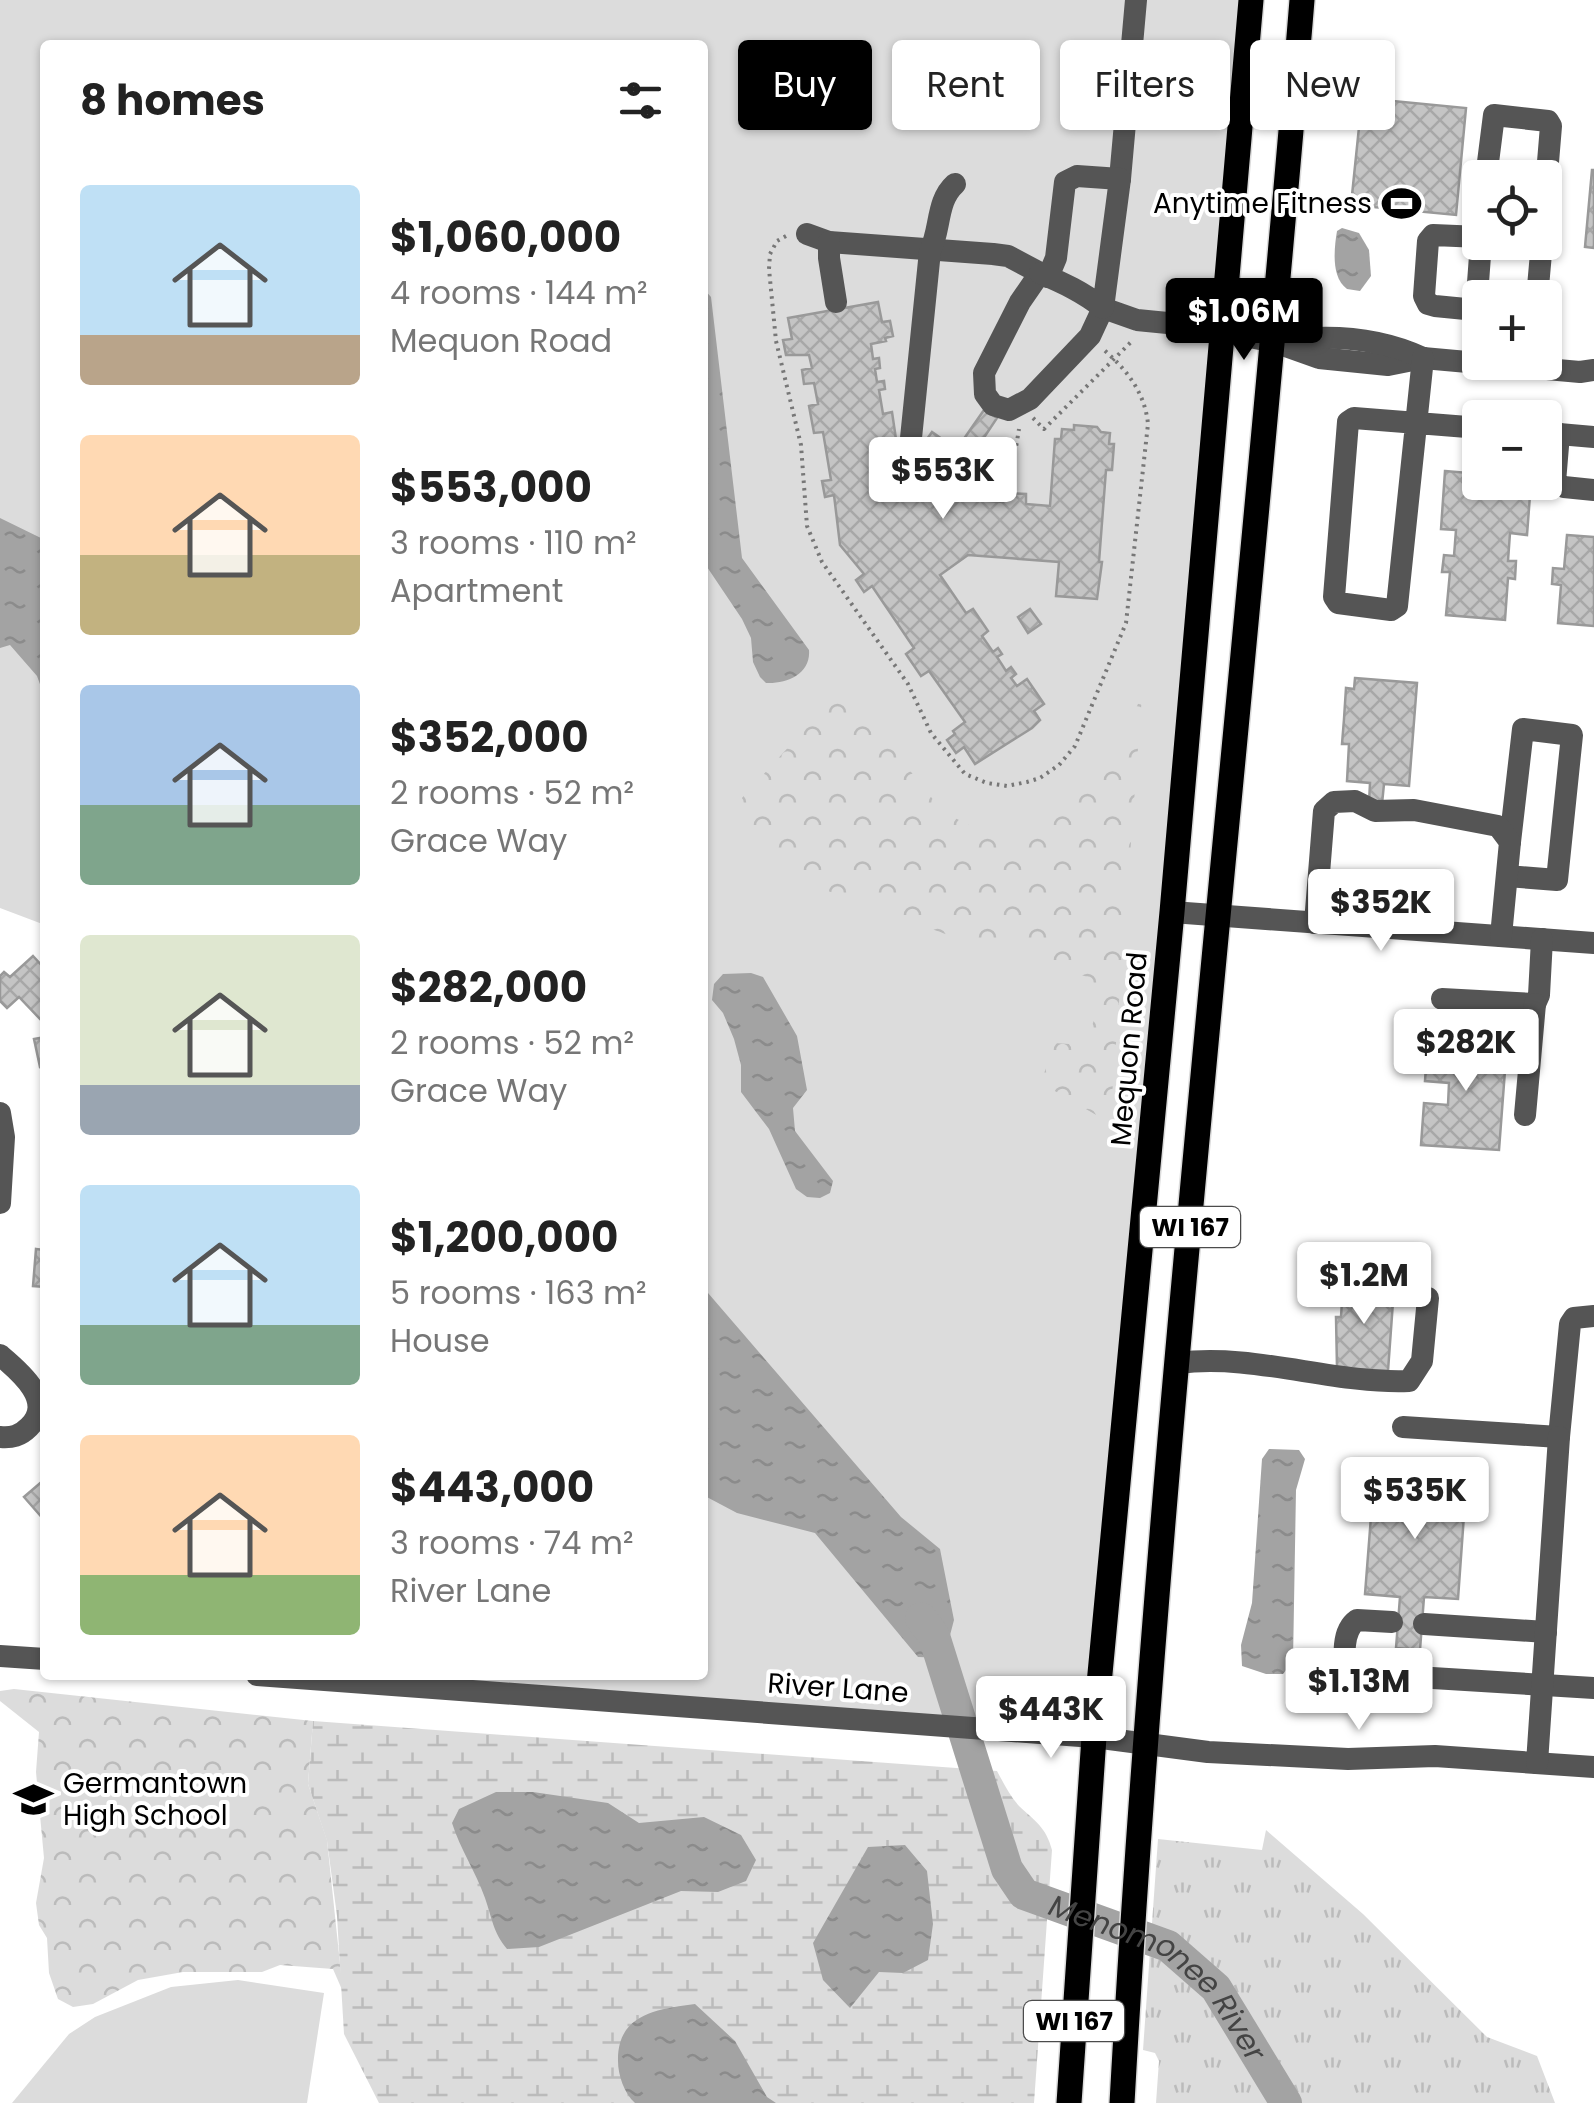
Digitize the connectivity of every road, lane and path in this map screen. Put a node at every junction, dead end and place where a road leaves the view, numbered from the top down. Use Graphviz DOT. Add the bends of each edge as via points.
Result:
graph roads {
  1 [pos="1136,0"];
  2 [pos="1252,0"];
  3 [pos="1302,0"];
  4 [pos="1488,160"];
  5 [pos="1548,160"];
  6 [pos="1120,180"];
  7 [pos="955,184"];
  8 [pos="807,234"];
  9 [pos="1462,238"];
  10 [pos="830,242"];
  11 [pos="930,251"];
  12 [pos="1044,275"];
  13 [pos="836,302"];
  14 [pos="1103,308"];
  15 [pos="1462,309"];
  16 [pos="1225,332"];
  17 [pos="1090,336"];
  18 [pos="1141,340"];
  19 [pos="1274,342"];
  20 [pos="1114,358"];
  21 [pos="1424,358"];
  22 [pos="1462,361"];
  23 [pos="1562,370"];
  24 [pos="1594,370"];
  25 [pos="1031,416"];
  26 [pos="1018,422"];
  27 [pos="1416,423"];
  28 [pos="1462,427"];
  29 [pos="1562,434"];
  30 [pos="1594,436"];
  31 [pos="910,438"];
  32 [pos="1562,486"];
  33 [pos="1594,490"];
  34 [pos="980,501"];
  35 [pos="1510,842"];
  36 [pos="1507,876"];
  37 [pos="1172,912"];
  38 [pos="1217,915"];
  39 [pos="1315,922"];
  40 [pos="1502,936"];
  41 [pos="1542,940"];
  42 [pos="1594,943"];
  43 [pos="1442,1000"];
  44 [pos="1535,1004"];
  45 [pos="0,1113"];
  46 [pos="1526,1114"];
  47 [pos="0,1203"];
  48 [pos="1428,1298"];
  49 [pos="1594,1316"];
  50 [pos="0,1355"];
  51 [pos="1131,1359"];
  52 [pos="1178,1362"];
  53 [pos="1403,1427"];
  54 [pos="0,1436"];
  55 [pos="1559,1437"];
  56 [pos="1392,1622"];
  57 [pos="1424,1624"];
  58 [pos="1546,1632"];
  59 [pos="0,1656"];
  60 [pos="40,1659"];
  61 [pos="324,1680"];
  62 [pos="1542,1682"];
  63 [pos="1594,1688"];
  64 [pos="1094,1738"];
  65 [pos="1144,1746"];
  66 [pos="1537,1763"];
  67 [pos="1594,1767"];
  68 [pos="1069,2103"];
  69 [pos="1122,2103"];
  1 -- 6 [label="street"];
  2 -- 16 [label="main road, Mequon Road / WI 167"];
  3 -- 19 [label="main road, WI 167"];
  4 -- 5 [label="street" via="1494,116 1548,121"];
  6 -- 12 [label="street" via="1077,176 1065,182 1056,258"];
  6 -- 14 [label="street"];
  7 -- 11 [label="street" via="943,199"];
  8 -- 10 [label="street"];
  8 -- 20 [label="path" via="777,241 769,269 776,341 801,445 806,526 822,562 908,684 931,733 965,774 987,783 1040,778 1076,746 1126,622 1148,424 1139,391"];
  9 -- 15 [label="street" via="1433,235 1428,241 1424,296 1434,306"];
  10 -- 11 [label="street"];
  10 -- 13 [label="street"];
  11 -- 12 [label="street" via="1008,256"];
  11 -- 31 [label="street"];
  12 -- 14 [label="street"];
  12 -- 17 [label="street" via="1020,302 984,373 993,405 1009,410 1030,399"];
  14 -- 16 [label="street" via="1137,320"];
  14 -- 17 [label="street"];
  16 -- 19 [label="street"];
  16 -- 37 [label="main road, Mequon Road / WI 167"];
  17 -- 20 [label="path"];
  18 -- 20 [label="path" via="1130,341"];
  19 -- 21 [label="street" via="1320,336 1373,341"];
  19 -- 38 [label="main road, WI 167"];
  20 -- 25 [label="path" via="1044,429"];
  21 -- 22 [label="street"];
  21 -- 27 [label="street"];
  23 -- 24 [label="street"];
  26 -- 34 [label="path" via="1016,447"];
  27 -- 27 [label="street" via="1348,422 1338,604 1397,606"];
  27 -- 28 [label="street"];
  29 -- 30 [label="street"];
  32 -- 33 [label="street"];
  35 -- 36 [label="street"];
  35 -- 36 [label="street" via="1523,730 1572,735 1557,880"];
  35 -- 39 [label="street" via="1498,826 1334,802 1324,811"];
  36 -- 40 [label="street"];
  37 -- 38 [label="street"];
  37 -- 51 [label="main road, Mequon Road / WI 167"];
  38 -- 39 [label="street"];
  38 -- 52 [label="main road, WI 167"];
  39 -- 40 [label="street"];
  40 -- 41 [label="street"];
  41 -- 42 [label="street"];
  41 -- 44 [label="street"];
  43 -- 44 [label="street"];
  44 -- 46 [label="street"];
  45 -- 47 [label="street"];
  48 -- 52 [label="street" via="1422,1361 1408,1380 1205,1359"];
  49 -- 55 [label="street" via="1570,1324"];
  50 -- 54 [label="street" via="26,1378 38,1409 21,1435"];
  51 -- 52 [label="main road"];
  51 -- 64 [label="main road, Mequon Road / WI 167"];
  52 -- 65 [label="main road, WI 167"];
  53 -- 55 [label="street"];
  55 -- 58 [label="street"];
  56 -- 62 [label="street" via="1352,1622 1345,1662 1351,1673"];
  57 -- 58 [label="street"];
  58 -- 62 [label="street"];
  59 -- 60 [label="street"];
  61 -- 64 [label="street, River Lane"];
  62 -- 63 [label="street"];
  62 -- 66 [label="street"];
  64 -- 65 [label="street, River Lane"];
  64 -- 68 [label="main road, Mequon Road / WI 167"];
  65 -- 66 [label="street, River Lane"];
  65 -- 69 [label="main road, WI 167"];
  66 -- 67 [label="street, River Lane"];
}
